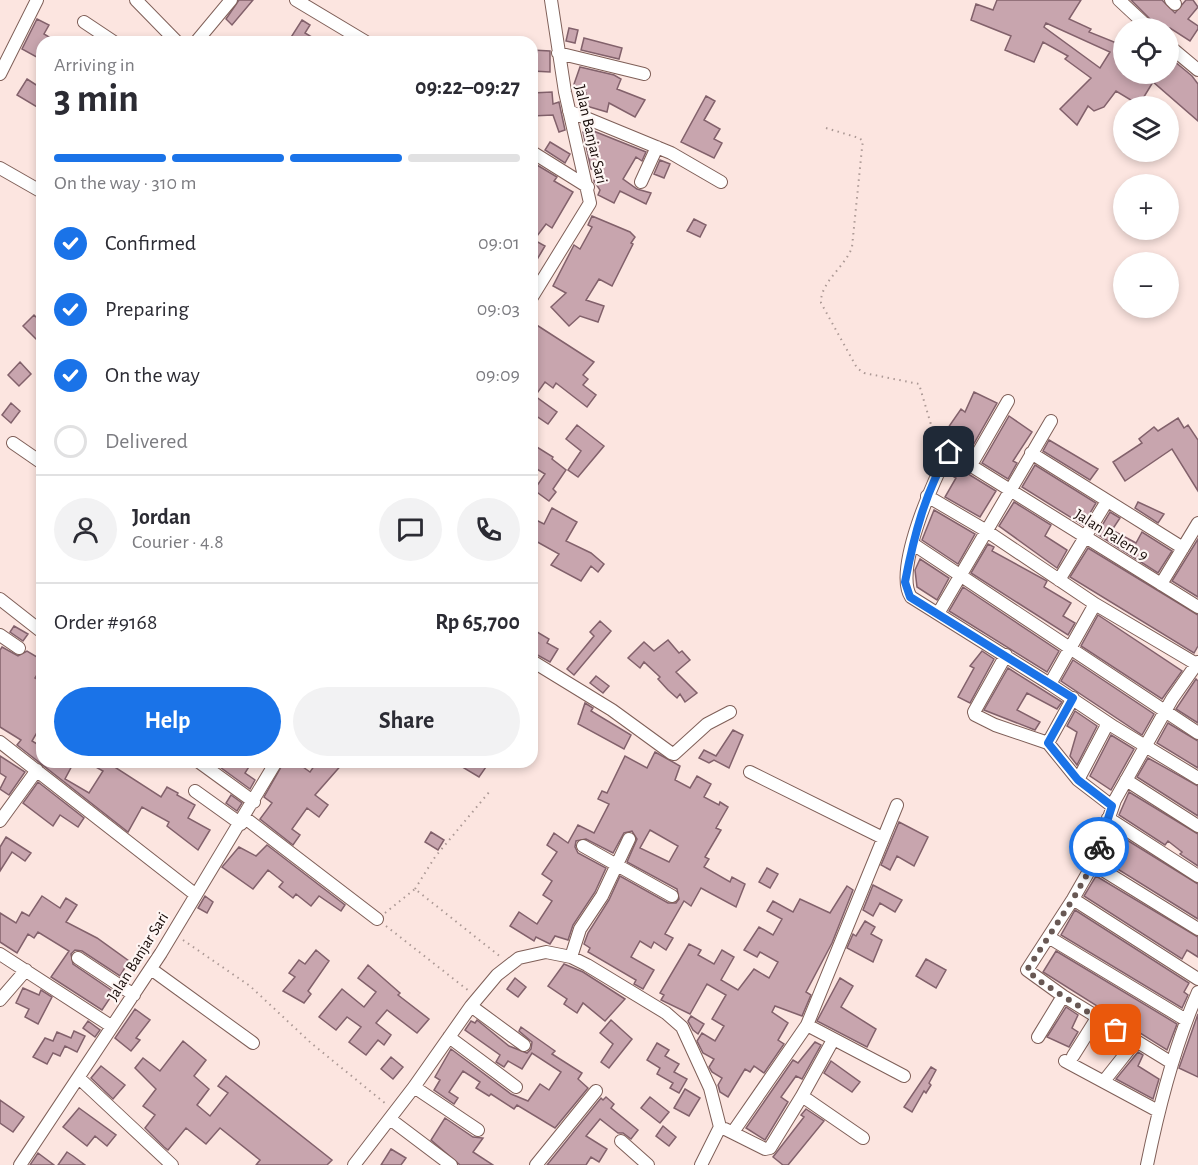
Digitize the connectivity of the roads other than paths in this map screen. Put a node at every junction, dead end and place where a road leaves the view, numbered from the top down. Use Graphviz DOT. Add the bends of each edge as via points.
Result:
graph roads {
  1 [pos="37,0"];
  2 [pos="136,0"];
  3 [pos="231,0"];
  4 [pos="296,0"];
  5 [pos="551,0"];
  6 [pos="1119,0"];
  7 [pos="1138,18"];
  8 [pos="84,22"];
  9 [pos="105,36"];
  10 [pos="171,36"];
  11 [pos="201,36"];
  12 [pos="353,36"];
  13 [pos="558,53"];
  14 [pos="1179,54"];
  15 [pos="1198,70"];
  16 [pos="0,74"];
  17 [pos="644,74"];
  18 [pos="569,111"];
  19 [pos="657,147"];
  20 [pos="538,156"];
  21 [pos="0,168"];
  22 [pos="641,182"];
  23 [pos="720,182"];
  24 [pos="588,187"];
  25 [pos="36,189"];
  26 [pos="538,285"];
  27 [pos="1008,401"];
  28 [pos="1051,421"];
  29 [pos="13,443"];
  30 [pos="1031,453"];
  31 [pos="36,459"];
  32 [pos="971,465"];
  33 [pos="1009,490"];
  34 [pos="927,496"];
  35 [pos="1107,501"];
  36 [pos="1198,523"];
  37 [pos="985,530"];
  38 [pos="1086,538"];
  39 [pos="913,544"];
  40 [pos="1183,548"];
  41 [pos="962,576"];
  42 [pos="1059,580"];
  43 [pos="1161,584"];
  44 [pos="2,604"];
  45 [pos="1095,604"];
  46 [pos="1198,607"];
  47 [pos="939,612"];
  48 [pos="36,628"];
  49 [pos="0,635"];
  50 [pos="19,648"];
  51 [pos="1069,648"];
  52 [pos="1006,655"];
  53 [pos="1198,664"];
  54 [pos="538,665"];
  55 [pos="1050,684"];
  56 [pos="1073,698"];
  57 [pos="730,712"];
  58 [pos="1165,712"];
  59 [pos="1108,723"];
  60 [pos="1198,733"];
  61 [pos="0,742"];
  62 [pos="1048,743"];
  63 [pos="1146,746"];
  64 [pos="208,768"];
  65 [pos="273,768"];
  66 [pos="37,770"];
  67 [pos="750,772"];
  68 [pos="1198,778"];
  69 [pos="1078,780"];
  70 [pos="1126,780"];
  71 [pos="195,791"];
  72 [pos="254,802"];
  73 [pos="897,805"];
  74 [pos="1110,812"];
  75 [pos="0,821"];
  76 [pos="243,821"];
  77 [pos="1198,826"];
  78 [pos="883,838"];
  79 [pos="629,839"];
  80 [pos="583,846"];
  81 [pos="616,863"];
  82 [pos="1093,864"];
  83 [pos="1198,876"];
  84 [pos="196,895"];
  85 [pos="672,896"];
  86 [pos="1073,899"];
  87 [pos="377,919"];
  88 [pos="1198,929"];
  89 [pos="1050,938"];
  90 [pos="0,954"];
  91 [pos="571,957"];
  92 [pos="78,958"];
  93 [pos="151,969"];
  94 [pos="26,970"];
  95 [pos="1198,979"];
  96 [pos="1198,992"];
  97 [pos="134,994"];
  98 [pos="1063,996"];
  99 [pos="0,1000"];
  100 [pos="474,1002"];
  101 [pos="1097,1018"];
  102 [pos="1186,1020"];
  103 [pos="807,1025"];
  104 [pos="111,1026"];
  105 [pos="449,1037"];
  106 [pos="1038,1037"];
  107 [pos="833,1040"];
  108 [pos="1135,1042"];
  109 [pos="253,1043"];
  110 [pos="524,1045"];
  111 [pos="1172,1063"];
  112 [pos="904,1076"];
  113 [pos="80,1078"];
  114 [pos="1104,1081"];
  115 [pos="414,1087"];
  116 [pos="516,1087"];
  117 [pos="596,1091"];
  118 [pos="802,1096"];
  119 [pos="1158,1111"];
  120 [pos="392,1115"];
  121 [pos="720,1127"];
  122 [pos="478,1130"];
  123 [pos="733,1132"];
  124 [pos="863,1138"];
  125 [pos="621,1141"];
  126 [pos="20,1165"];
  127 [pos="172,1165"];
  128 [pos="354,1165"];
  129 [pos="451,1165"];
  130 [pos="536,1165"];
  131 [pos="648,1165"];
  132 [pos="701,1165"];
  133 [pos="1147,1165"];
  1 -- 16 [label="street"];
  2 -- 10 [label="street"];
  3 -- 11 [label="street"];
  4 -- 12 [label="street"];
  5 -- 13 [label="street, Jalan Banjar Sari"];
  6 -- 7 [label="street"];
  8 -- 9 [label="street"];
  13 -- 17 [label="street"];
  13 -- 18 [label="street, Jalan Banjar Sari"];
  14 -- 15 [label="street"];
  18 -- 19 [label="street"];
  18 -- 24 [label="street, Jalan Banjar Sari"];
  19 -- 22 [label="street"];
  19 -- 23 [label="street"];
  20 -- 24 [label="street"];
  21 -- 25 [label="street"];
  24 -- 26 [label="street, Jalan Banjar Sari" via="590,203"];
  27 -- 32 [label="street"];
  28 -- 30 [label="street"];
  29 -- 31 [label="street"];
  30 -- 33 [label="street"];
  30 -- 35 [label="street"];
  32 -- 33 [label="street, Jalan Palem 9"];
  32 -- 34 [label="street, Jalan Palem 9" via="949,452"];
  33 -- 37 [label="street"];
  33 -- 38 [label="street, Jalan Palem 9"];
  34 -- 37 [label="street"];
  34 -- 39 [label="street"];
  35 -- 38 [label="street"];
  35 -- 40 [label="street"];
  36 -- 40 [label="street"];
  37 -- 41 [label="street"];
  37 -- 42 [label="street"];
  38 -- 42 [label="street"];
  38 -- 43 [label="street, Jalan Palem 9"];
  39 -- 41 [label="street"];
  39 -- 47 [label="street" via="905,582 907,591 910,597"];
  40 -- 43 [label="street"];
  41 -- 47 [label="street"];
  41 -- 51 [label="street"];
  42 -- 45 [label="street"];
  43 -- 46 [label="street, Jalan Palem 9"];
  44 -- 48 [label="street"];
  45 -- 51 [label="street"];
  45 -- 53 [label="street"];
  47 -- 52 [label="street"];
  49 -- 50 [label="street"];
  51 -- 55 [label="street"];
  51 -- 58 [label="street"];
  52 -- 55 [label="street"];
  52 -- 62 [label="street" via="975,715"];
  53 -- 58 [label="street"];
  54 -- 57 [label="street" via="612,710 673,754 707,724"];
  55 -- 56 [label="street"];
  56 -- 59 [label="street"];
  56 -- 62 [label="street"];
  58 -- 60 [label="street"];
  58 -- 63 [label="street"];
  59 -- 63 [label="street"];
  59 -- 69 [label="street"];
  61 -- 66 [label="street"];
  62 -- 69 [label="street"];
  63 -- 68 [label="street"];
  63 -- 70 [label="street"];
  64 -- 72 [label="street"];
  65 -- 72 [label="street, Jalan Banjar Sari"];
  66 -- 75 [label="street"];
  66 -- 84 [label="street"];
  67 -- 78 [label="street"];
  69 -- 74 [label="street"];
  70 -- 74 [label="street"];
  70 -- 77 [label="street"];
  71 -- 76 [label="street"];
  72 -- 76 [label="street, Jalan Banjar Sari"];
  73 -- 78 [label="street"];
  74 -- 82 [label="street"];
  74 -- 83 [label="street"];
  76 -- 84 [label="street, Jalan Banjar Sari"];
  76 -- 87 [label="street"];
  78 -- 103 [label="street"];
  79 -- 81 [label="street"];
  80 -- 81 [label="street"];
  81 -- 85 [label="street"];
  81 -- 91 [label="street" via="602,896 580,929"];
  82 -- 86 [label="street"];
  82 -- 88 [label="street"];
  84 -- 93 [label="street, Jalan Banjar Sari"];
  86 -- 89 [label="street"];
  86 -- 95 [label="street"];
  89 -- 98 [label="street" via="1027,970"];
  89 -- 102 [label="street"];
  90 -- 94 [label="street"];
  91 -- 100 [label="street" via="546,952 519,958"];
  91 -- 121 [label="street" via="682,1027 710,1088"];
  92 -- 97 [label="street"];
  93 -- 97 [label="street, Jalan Banjar Sari"];
  93 -- 109 [label="street"];
  94 -- 99 [label="street"];
  94 -- 104 [label="street"];
  96 -- 102 [label="street"];
  97 -- 104 [label="street, Jalan Banjar Sari"];
  98 -- 101 [label="street"];
  98 -- 106 [label="street"];
  100 -- 105 [label="street"];
  100 -- 110 [label="street"];
  101 -- 108 [label="street"];
  101 -- 114 [label="street" via="1069,1059"];
  102 -- 111 [label="street"];
  103 -- 107 [label="street"];
  103 -- 123 [label="street"];
  104 -- 113 [label="street, Jalan Banjar Sari"];
  105 -- 115 [label="street"];
  105 -- 116 [label="street"];
  107 -- 112 [label="street"];
  107 -- 118 [label="street"];
  108 -- 111 [label="street"];
  108 -- 114 [label="street"];
  111 -- 119 [label="street"];
  113 -- 126 [label="street, Jalan Banjar Sari"];
  113 -- 127 [label="street"];
  114 -- 119 [label="street"];
  115 -- 120 [label="street"];
  115 -- 122 [label="street"];
  117 -- 130 [label="street"];
  118 -- 123 [label="street" via="770,1148"];
  118 -- 124 [label="street"];
  119 -- 133 [label="street"];
  120 -- 128 [label="street"];
  120 -- 129 [label="street"];
  121 -- 123 [label="street"];
  121 -- 132 [label="street"];
  125 -- 131 [label="street"];
}
